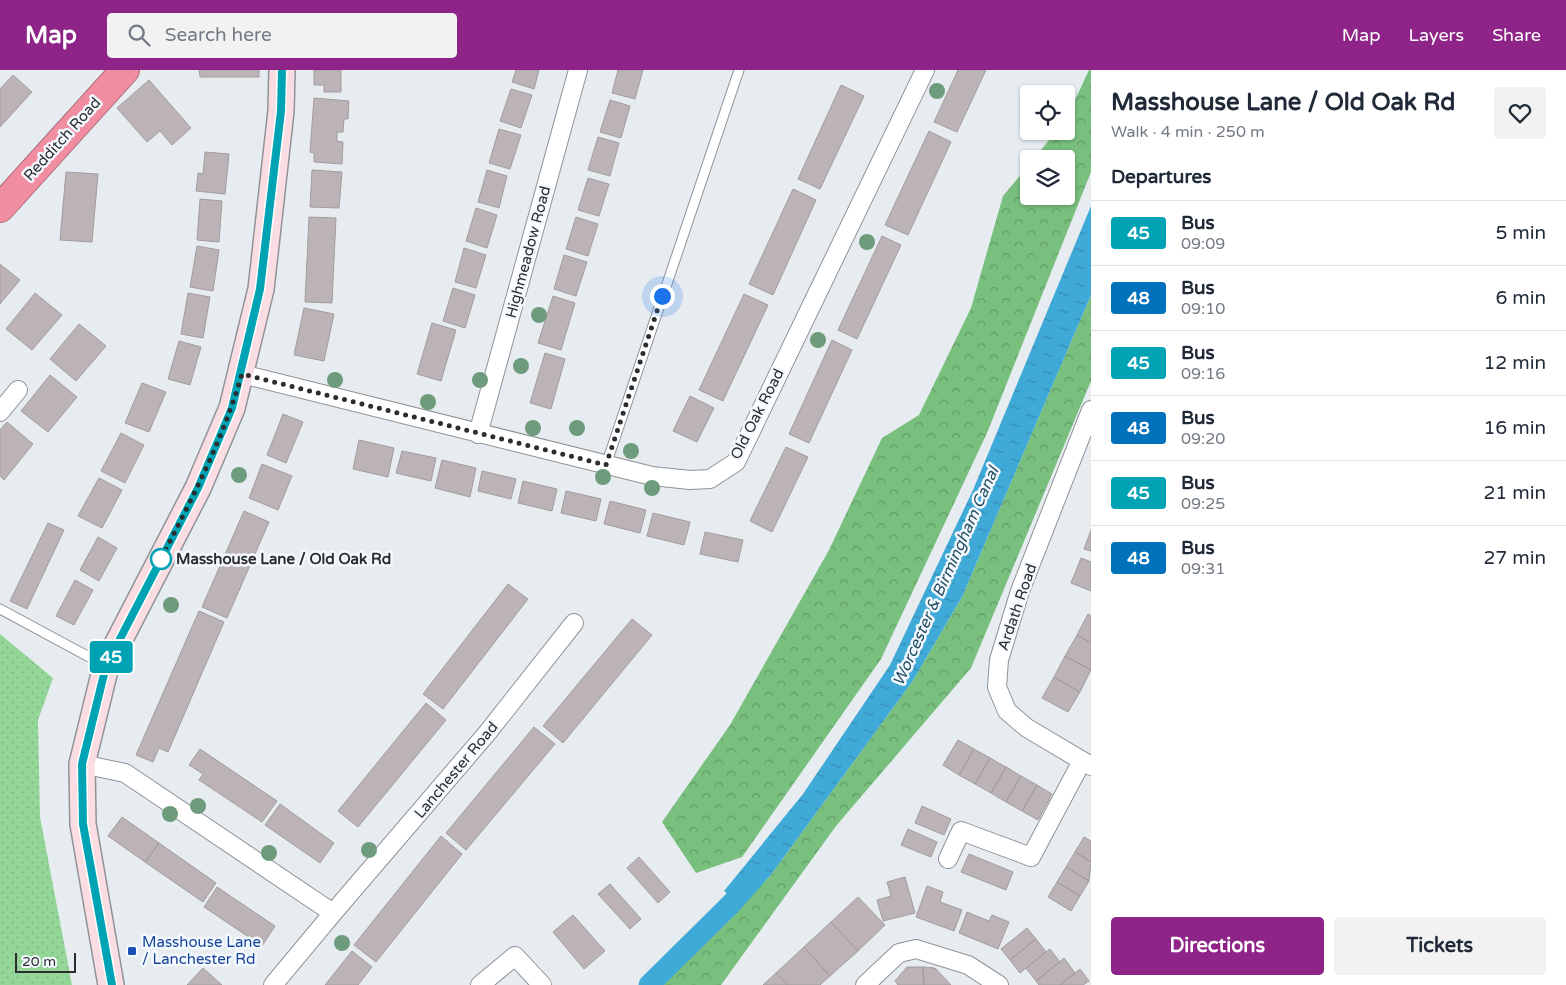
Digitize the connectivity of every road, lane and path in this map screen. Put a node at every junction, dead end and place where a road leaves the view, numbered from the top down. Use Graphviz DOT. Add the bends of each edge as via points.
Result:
graph roads {
  1 [pos="125,70"];
  2 [pos="282,70"];
  3 [pos="578,70"];
  4 [pos="739,70"];
  5 [pos="925,70"];
  6 [pos="0,208"];
  7 [pos="242,374"];
  8 [pos="18,390"];
  9 [pos="1091,410"];
  10 [pos="0,412"];
  11 [pos="478,434"];
  12 [pos="606,465"];
  13 [pos="0,608"];
  14 [pos="574,623"];
  15 [pos="106,666"];
  16 [pos="1087,763"];
  17 [pos="82,764"];
  18 [pos="948,859"];
  19 [pos="333,913"];
  20 [pos="112,985"];
  21 [pos="273,985"];
  22 [pos="480,985"];
  23 [pos="542,985"];
  24 [pos="865,985"];
  25 [pos="999,985"];
  1 -- 6 [label="highway, Redditch Road"];
  2 -- 7 [label="street" via="281,111 260,289"];
  3 -- 11 [label="street, Highmeadow Road"];
  4 -- 12 [label="lane"];
  5 -- 12 [label="street, Old Oak Road" via="736,462 710,479 690,480 652,476"];
  7 -- 11 [label="street, Old Oak Road"];
  7 -- 15 [label="street" via="232,408 198,488"];
  8 -- 10 [label="street"];
  9 -- 16 [label="street, Ardath Road" via="1020,591 999,660 997,686 1006,711 1027,728"];
  11 -- 12 [label="street, Old Oak Road"];
  13 -- 15 [label="lane"];
  14 -- 19 [label="street, Lanchester Road" via="494,725"];
  15 -- 17 [label="street"];
  16 -- 18 [label="street" via="1031,857 961,831"];
  17 -- 19 [label="street" via="125,773"];
  17 -- 20 [label="street" via="83,824"];
  19 -- 21 [label="street, Lanchester Road"];
  22 -- 23 [label="street" via="515,956"];
  24 -- 25 [label="street" via="899,953 916,949 968,965"];
}
